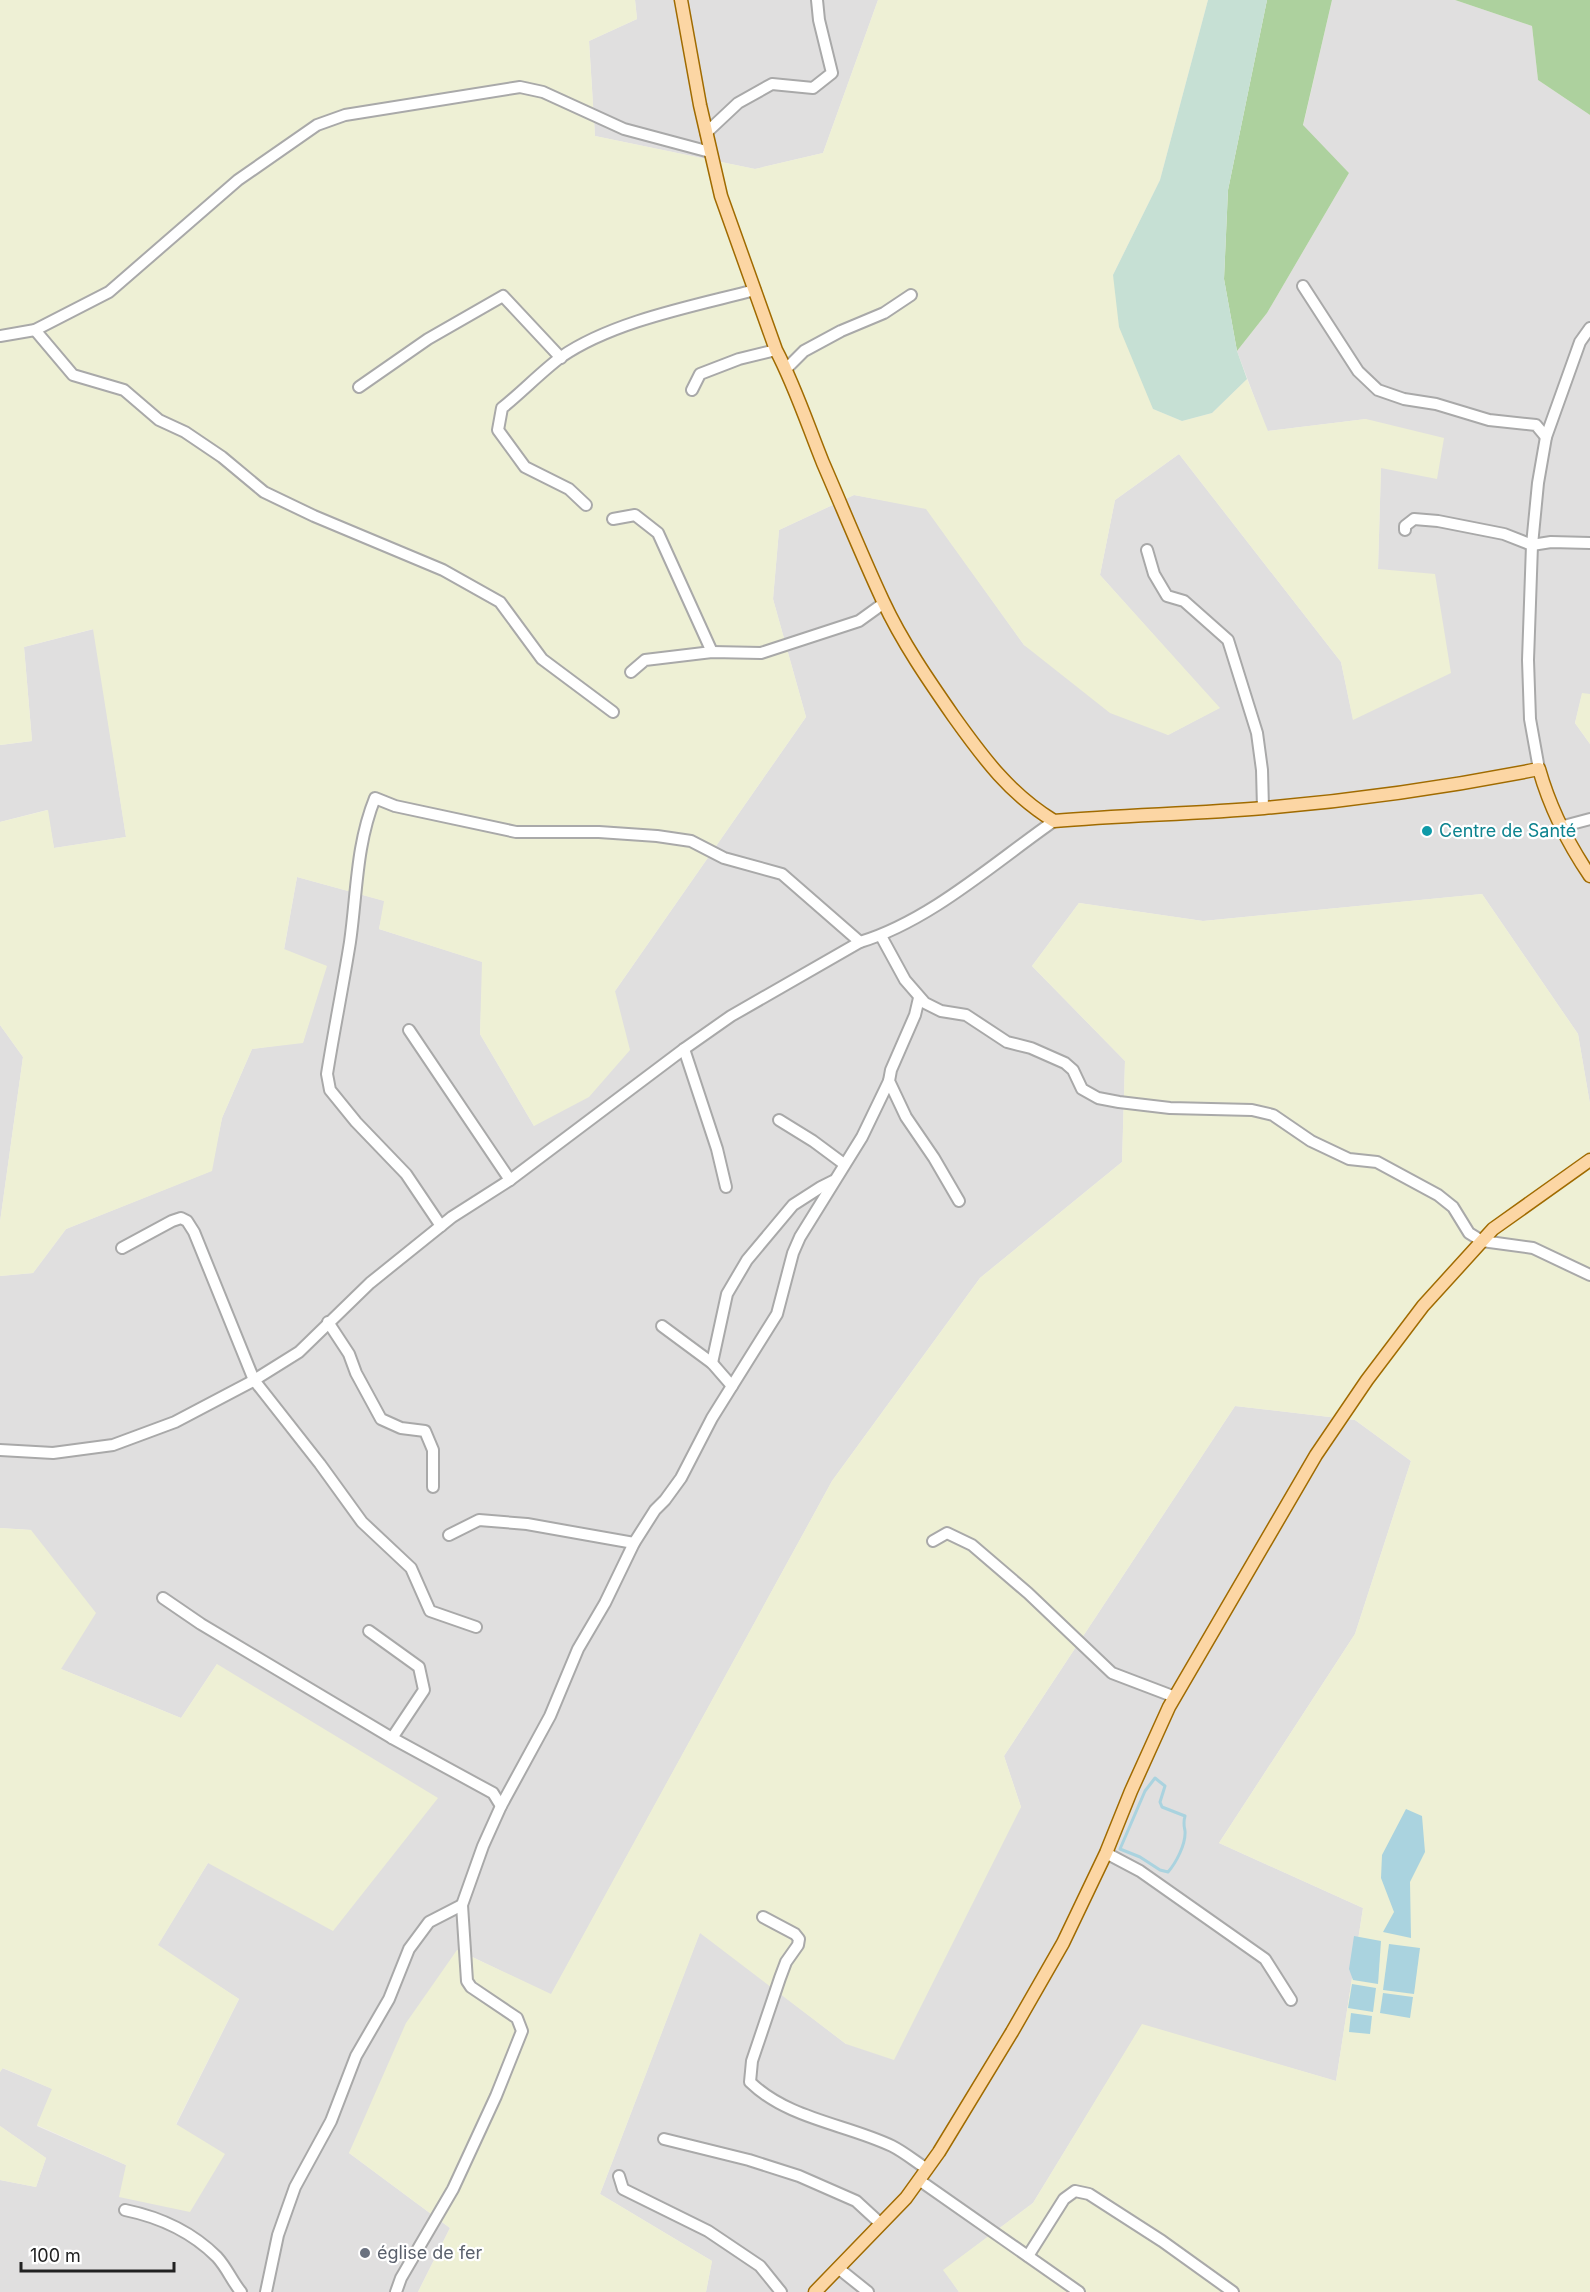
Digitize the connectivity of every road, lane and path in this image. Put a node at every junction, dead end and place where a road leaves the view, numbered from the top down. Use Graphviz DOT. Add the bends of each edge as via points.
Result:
graph roads {
  1 [pos="681,0"];
  2 [pos="817,0"];
  3 [pos="706,133"];
  4 [pos="710,152"];
  5 [pos="1303,286"];
  6 [pos="755,290"];
  7 [pos="911,295"];
  8 [pos="1590,328"];
  9 [pos="35,330"];
  10 [pos="0,336"];
  11 [pos="776,350"];
  12 [pos="561,358"];
  13 [pos="786,369"];
  14 [pos="359,387"];
  15 [pos="692,390"];
  16 [pos="1546,437"];
  17 [pos="586,505"];
  18 [pos="613,519"];
  19 [pos="1405,530"];
  20 [pos="1590,543"];
  21 [pos="1532,545"];
  22 [pos="1147,550"];
  23 [pos="884,603"];
  24 [pos="712,652"];
  25 [pos="631,672"];
  26 [pos="613,712"];
  27 [pos="1539,768"];
  28 [pos="1263,808"];
  29 [pos="1590,819"];
  30 [pos="1054,821"];
  31 [pos="1560,826"];
  32 [pos="1590,876"];
  33 [pos="881,936"];
  34 [pos="860,942"];
  35 [pos="919,998"];
  36 [pos="409,1029"];
  37 [pos="684,1049"];
  38 [pos="889,1081"];
  39 [pos="779,1120"];
  40 [pos="1589,1162"];
  41 [pos="844,1164"];
  42 [pos="510,1180"];
  43 [pos="833,1181"];
  44 [pos="726,1187"];
  45 [pos="959,1201"];
  46 [pos="441,1226"];
  47 [pos="1482,1241"];
  48 [pos="122,1248"];
  49 [pos="1590,1275"];
  50 [pos="328,1322"];
  51 [pos="662,1326"];
  52 [pos="712,1363"];
  53 [pos="254,1380"];
  54 [pos="732,1386"];
  55 [pos="0,1450"];
  56 [pos="433,1487"];
  57 [pos="449,1535"];
  58 [pos="933,1541"];
  59 [pos="634,1543"];
  60 [pos="163,1598"];
  61 [pos="476,1627"];
  62 [pos="369,1631"];
  63 [pos="1175,1697"];
  64 [pos="392,1738"];
  65 [pos="501,1806"];
  66 [pos="1106,1853"];
  67 [pos="462,1905"];
  68 [pos="763,1917"];
  69 [pos="1291,2000"];
  70 [pos="664,2139"];
  71 [pos="927,2169"];
  72 [pos="619,2176"];
  73 [pos="919,2180"];
  74 [pos="125,2210"];
  75 [pos="881,2224"];
  76 [pos="1028,2256"];
  77 [pos="838,2268"];
  78 [pos="241,2292"];
  79 [pos="266,2292"];
  80 [pos="396,2292"];
  81 [pos="781,2292"];
  82 [pos="814,2292"];
  83 [pos="868,2292"];
  84 [pos="1079,2292"];
  85 [pos="1233,2292"];
  1 -- 3 [label="main road"];
  2 -- 3 [label="street" via="832,73 813,88 772,84 738,103"];
  3 -- 4 [label="main road"];
  4 -- 6 [label="main road" via="724,208"];
  4 -- 9 [label="street" via="624,129 543,92 520,87 345,115 316,125 238,180 109,292"];
  5 -- 16 [label="street" via="1358,371 1378,390 1489,420 1536,425"];
  6 -- 11 [label="main road"];
  6 -- 12 [label="street" via="616,330"];
  7 -- 13 [label="street" via="884,313 804,351"];
  8 -- 16 [label="street" via="1580,342"];
  9 -- 10 [label="street"];
  9 -- 26 [label="street" via="73,375 124,390 159,420 222,457 264,492 443,570 500,602 542,659"];
  11 -- 13 [label="main road"];
  11 -- 15 [label="street" via="699,374"];
  12 -- 14 [label="street" via="503,296 428,339"];
  12 -- 17 [label="street" via="502,408 498,430 525,467 569,489"];
  13 -- 23 [label="main road"];
  16 -- 21 [label="street"];
  18 -- 24 [label="street" via="635,515 658,533"];
  19 -- 21 [label="street" via="1414,519 1438,521 1504,534"];
  20 -- 21 [label="street"];
  21 -- 27 [label="street" via="1528,660 1530,719"];
  22 -- 28 [label="street" via="1154,574 1167,596 1184,601 1228,640 1257,733"];
  23 -- 24 [label="street" via="859,621 761,653"];
  23 -- 30 [label="main road" via="968,737 1007,785"];
  24 -- 25 [label="street" via="645,660"];
  27 -- 28 [label="main road" via="1444,787"];
  27 -- 31 [label="main road"];
  28 -- 30 [label="main road"];
  29 -- 31 [label="street"];
  30 -- 33 [label="street" via="971,882"];
  31 -- 32 [label="main road"];
  33 -- 34 [label="street"];
  33 -- 35 [label="street" via="905,981"];
  34 -- 37 [label="street" via="730,1016"];
  34 -- 46 [label="street" via="782,874 724,858 691,841 599,832 516,832 395,806 375,798 365,823 327,1074 330,1090 406,1174"];
  35 -- 38 [label="street"];
  35 -- 47 [label="street" via="941,1011 966,1015 1007,1042 1065,1063 1082,1089 1098,1098 1170,1108 1252,1110 1273,1116 1311,1141 1349,1159 1377,1162 1438,1195 1453,1207 1469,1233"];
  36 -- 42 [label="street"];
  37 -- 42 [label="street"];
  37 -- 44 [label="street"];
  38 -- 41 [label="street"];
  38 -- 45 [label="street" via="906,1117"];
  39 -- 41 [label="street"];
  40 -- 47 [label="main road" via="1510,1216"];
  41 -- 43 [label="street"];
  42 -- 46 [label="street"];
  43 -- 52 [label="street" via="793,1206 747,1260 727,1294"];
  43 -- 54 [label="street" via="796,1245 777,1314"];
  46 -- 50 [label="street"];
  47 -- 49 [label="street" via="1533,1248"];
  47 -- 63 [label="main road" via="1423,1306 1316,1455"];
  48 -- 53 [label="street" via="172,1221 187,1221"];
  50 -- 53 [label="street" via="291,1357"];
  50 -- 56 [label="street" via="349,1354 381,1419 401,1428 425,1431 433,1450"];
  51 -- 52 [label="street"];
  52 -- 54 [label="street"];
  53 -- 55 [label="street" via="175,1422 113,1445 53,1453"];
  53 -- 61 [label="street" via="362,1522 411,1568 430,1611"];
  54 -- 59 [label="street" via="681,1478"];
  57 -- 59 [label="street" via="479,1520 527,1524"];
  58 -- 63 [label="street" via="947,1533 972,1545 1112,1673"];
  59 -- 65 [label="street"];
  60 -- 64 [label="street"];
  62 -- 64 [label="street" via="419,1667 424,1690"];
  63 -- 66 [label="main road"];
  64 -- 65 [label="street" via="493,1793"];
  65 -- 67 [label="street"];
  66 -- 69 [label="street" via="1140,1871 1265,1959"];
  66 -- 71 [label="main road" via="1063,1943"];
  67 -- 79 [label="street" via="429,1922 410,1949 389,1999 356,2056 331,2121 295,2187 278,2235"];
  67 -- 80 [label="street" via="467,1981 517,2018 522,2031 453,2189"];
  68 -- 71 [label="street" via="799,1939 780,1978 752,2061 750,2082 791,2108 893,2146"];
  70 -- 75 [label="street" via="799,2176 856,2201"];
  71 -- 73 [label="main road"];
  72 -- 81 [label="street" via="623,2189 708,2230 760,2266"];
  73 -- 75 [label="main road"];
  73 -- 76 [label="street"];
  74 -- 78 [label="street" via="148,2215 195,2238 217,2257"];
  75 -- 77 [label="main road"];
  76 -- 84 [label="street"];
  76 -- 85 [label="street" via="1065,2199 1075,2191 1098,2199"];
  77 -- 82 [label="main road"];
  77 -- 83 [label="street"];
}
